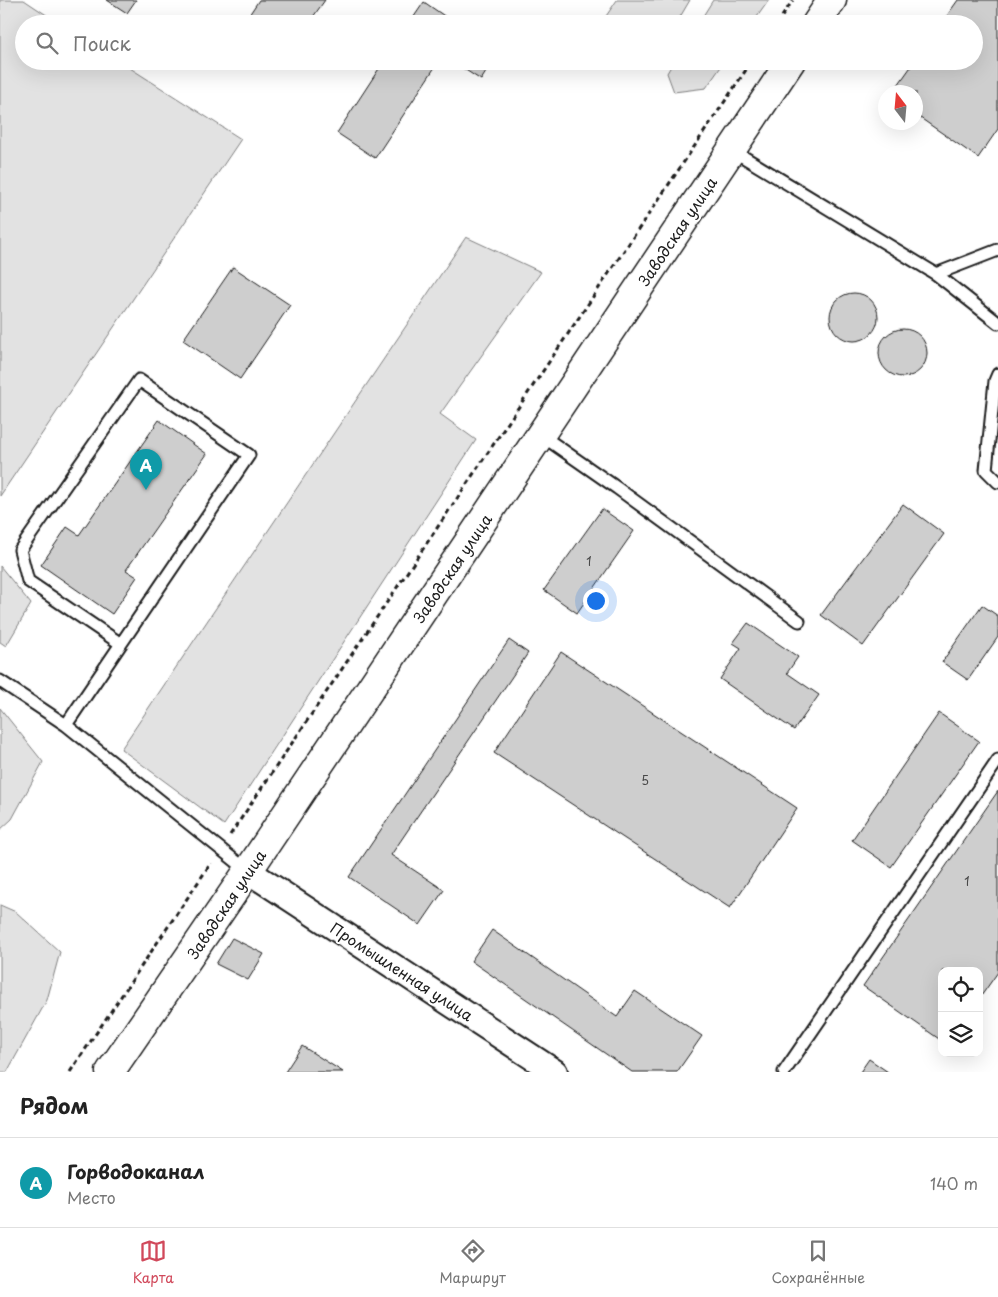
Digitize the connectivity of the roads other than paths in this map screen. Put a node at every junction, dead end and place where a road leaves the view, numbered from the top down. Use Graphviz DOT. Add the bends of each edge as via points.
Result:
graph roads {
  1 [pos="832,0"];
  2 [pos="822,15"];
  3 [pos="785,70"];
  4 [pos="732,150"];
  5 [pos="998,250"];
  6 [pos="936,274"];
  7 [pos="998,323"];
  8 [pos="998,374"];
  9 [pos="541,435"];
  10 [pos="998,482"];
  11 [pos="799,621"];
  12 [pos="121,644"];
  13 [pos="0,681"];
  14 [pos="66,724"];
  15 [pos="998,760"];
  16 [pos="248,871"];
  17 [pos="110,1072"];
  18 [pos="556,1072"];
  19 [pos="784,1072"];
  1 -- 2 [label="main road"];
  3 -- 4 [label="main road, Заводская улица"];
  4 -- 6 [label="lane"];
  4 -- 9 [label="main road, Заводская улица"];
  5 -- 6 [label="lane"];
  6 -- 7 [label="lane"];
  8 -- 10 [label="lane" via="986,470"];
  9 -- 11 [label="lane"];
  9 -- 16 [label="main road, Заводская улица"];
  12 -- 12 [label="lane" via="249,455 139,380 20,550 28,581"];
  12 -- 14 [label="lane"];
  13 -- 14 [label="lane"];
  14 -- 16 [label="lane"];
  15 -- 19 [label="lane"];
  16 -- 17 [label="main road, Заводская улица"];
  16 -- 18 [label="street, Промышленная улица"];
}
